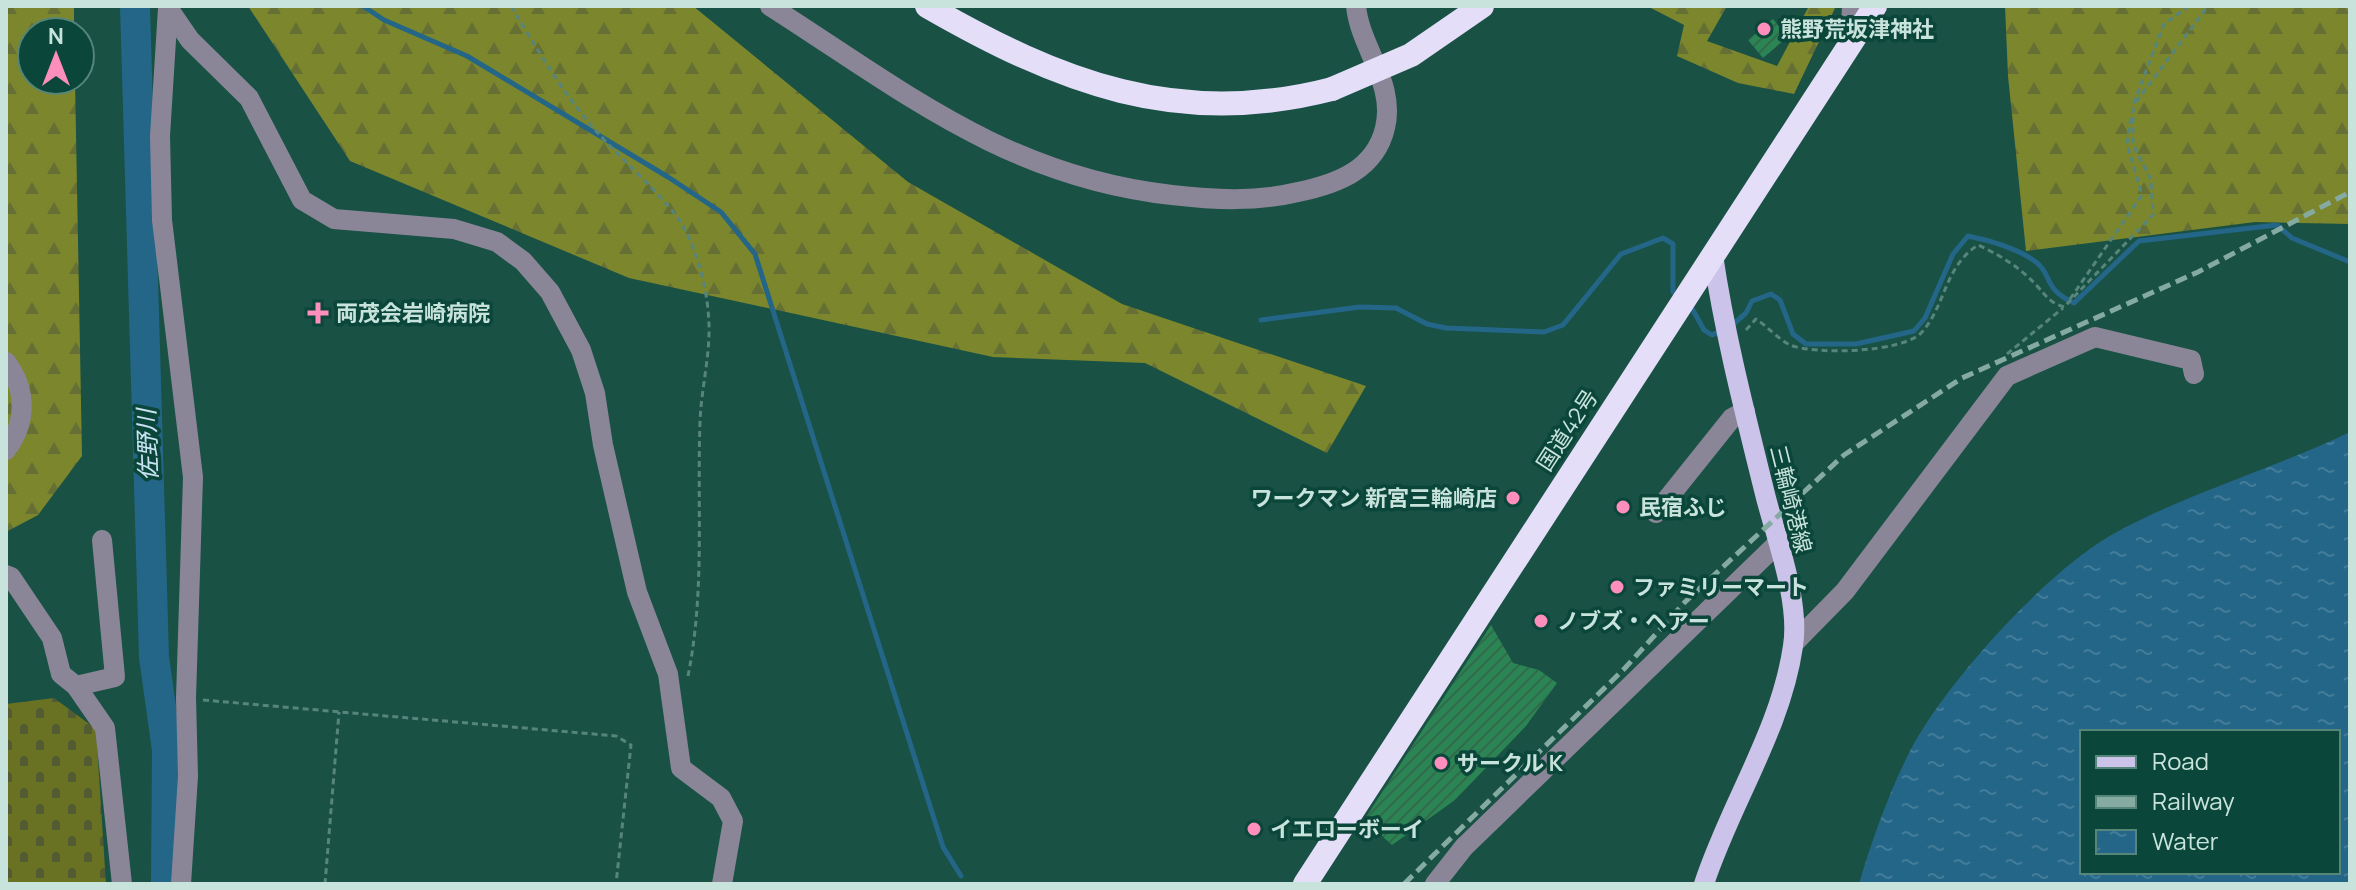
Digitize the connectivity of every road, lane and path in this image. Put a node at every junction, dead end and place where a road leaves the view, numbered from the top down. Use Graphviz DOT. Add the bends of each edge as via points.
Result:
graph roads {
  1 [pos="511,6"];
  2 [pos="770,6"];
  3 [pos="927,6"];
  4 [pos="1356,6"];
  5 [pos="1482,6"];
  6 [pos="1852,6"];
  7 [pos="1875,6"];
  8 [pos="2189,6"];
  9 [pos="2208,6"];
  10 [pos="1850,44"];
  11 [pos="2133,105"];
  12 [pos="1713,255"];
  13 [pos="2064,307"];
  14 [pos="2004,356"];
  15 [pos="6,362"];
  16 [pos="1734,368"];
  17 [pos="2194,374"];
  18 [pos="1745,411"];
  19 [pos="6,450"];
  20 [pos="1656,513"];
  21 [pos="102,540"];
  22 [pos="1779,542"];
  23 [pos="6,575"];
  24 [pos="1794,643"];
  25 [pos="76,686"];
  26 [pos="186,698"];
  27 [pos="671,705"];
  28 [pos="339,712"];
  29 [pos="122,884"];
  30 [pos="181,884"];
  31 [pos="325,884"];
  32 [pos="616,884"];
  33 [pos="722,884"];
  34 [pos="1305,884"];
  35 [pos="1435,884"];
  36 [pos="1704,884"];
  1 -- 27 [label="path" via="594,128 682,224 704,284 709,327 700,419 698,628 685,696"];
  2 -- 4 [label="street" via="924,109 992,144 1092,182 1219,200 1316,188 1360,169 1381,143 1387,94"];
  3 -- 5 [label="highway, bridge" via="1028,61 1109,89 1149,99 1224,105 1332,89 1411,55"];
  6 -- 10 [label="street"];
  7 -- 10 [label="highway, 国道42号"];
  8 -- 11 [label="path" via="2164,24"];
  9 -- 11 [label="path"];
  10 -- 12 [label="highway, 国道42号"];
  11 -- 13 [label="path" via="2127,144 2142,195"];
  11 -- 13 [label="path" via="2133,144 2151,180 2153,215"];
  12 -- 16 [label="main road, 三輪崎港線"];
  12 -- 34 [label="highway, 国道42号"];
  13 -- 14 [label="path"];
  13 -- 16 [label="path" via="2049,303 2036,284 1978,245 1962,256 1922,332 1904,345 1883,350 1802,348 1788,344 1756,319 1748,324"];
  15 -- 19 [label="street" via="20,382 22,419"];
  16 -- 18 [label="main road, 三輪崎港線"];
  17 -- 24 [label="street" via="2191,360 2095,337 2007,376 1845,591"];
  18 -- 20 [label="street" via="1732,418"];
  18 -- 22 [label="main road, 三輪崎港線"];
  21 -- 25 [label="street" via="115,677"];
  22 -- 24 [label="main road, 三輪崎港線"];
  22 -- 35 [label="street" via="1464,847"];
  23 -- 25 [label="street" via="52,638 61,674"];
  24 -- 36 [label="main road, 三輪崎港線" via="1785,686 1718,839"];
  25 -- 29 [label="street" via="105,728"];
  26 -- 27 [label="street" via="193,477 162,220 160,136 168,8 190,40 249,98 302,200 334,219 454,229 497,242 523,261 550,292 581,350 595,393 637,592 668,674"];
  26 -- 28 [label="path"];
  26 -- 30 [label="street" via="188,776"];
  27 -- 33 [label="street" via="681,768 721,798 733,821"];
  28 -- 31 [label="path"];
  28 -- 32 [label="path" via="616,736 631,745"];
}
